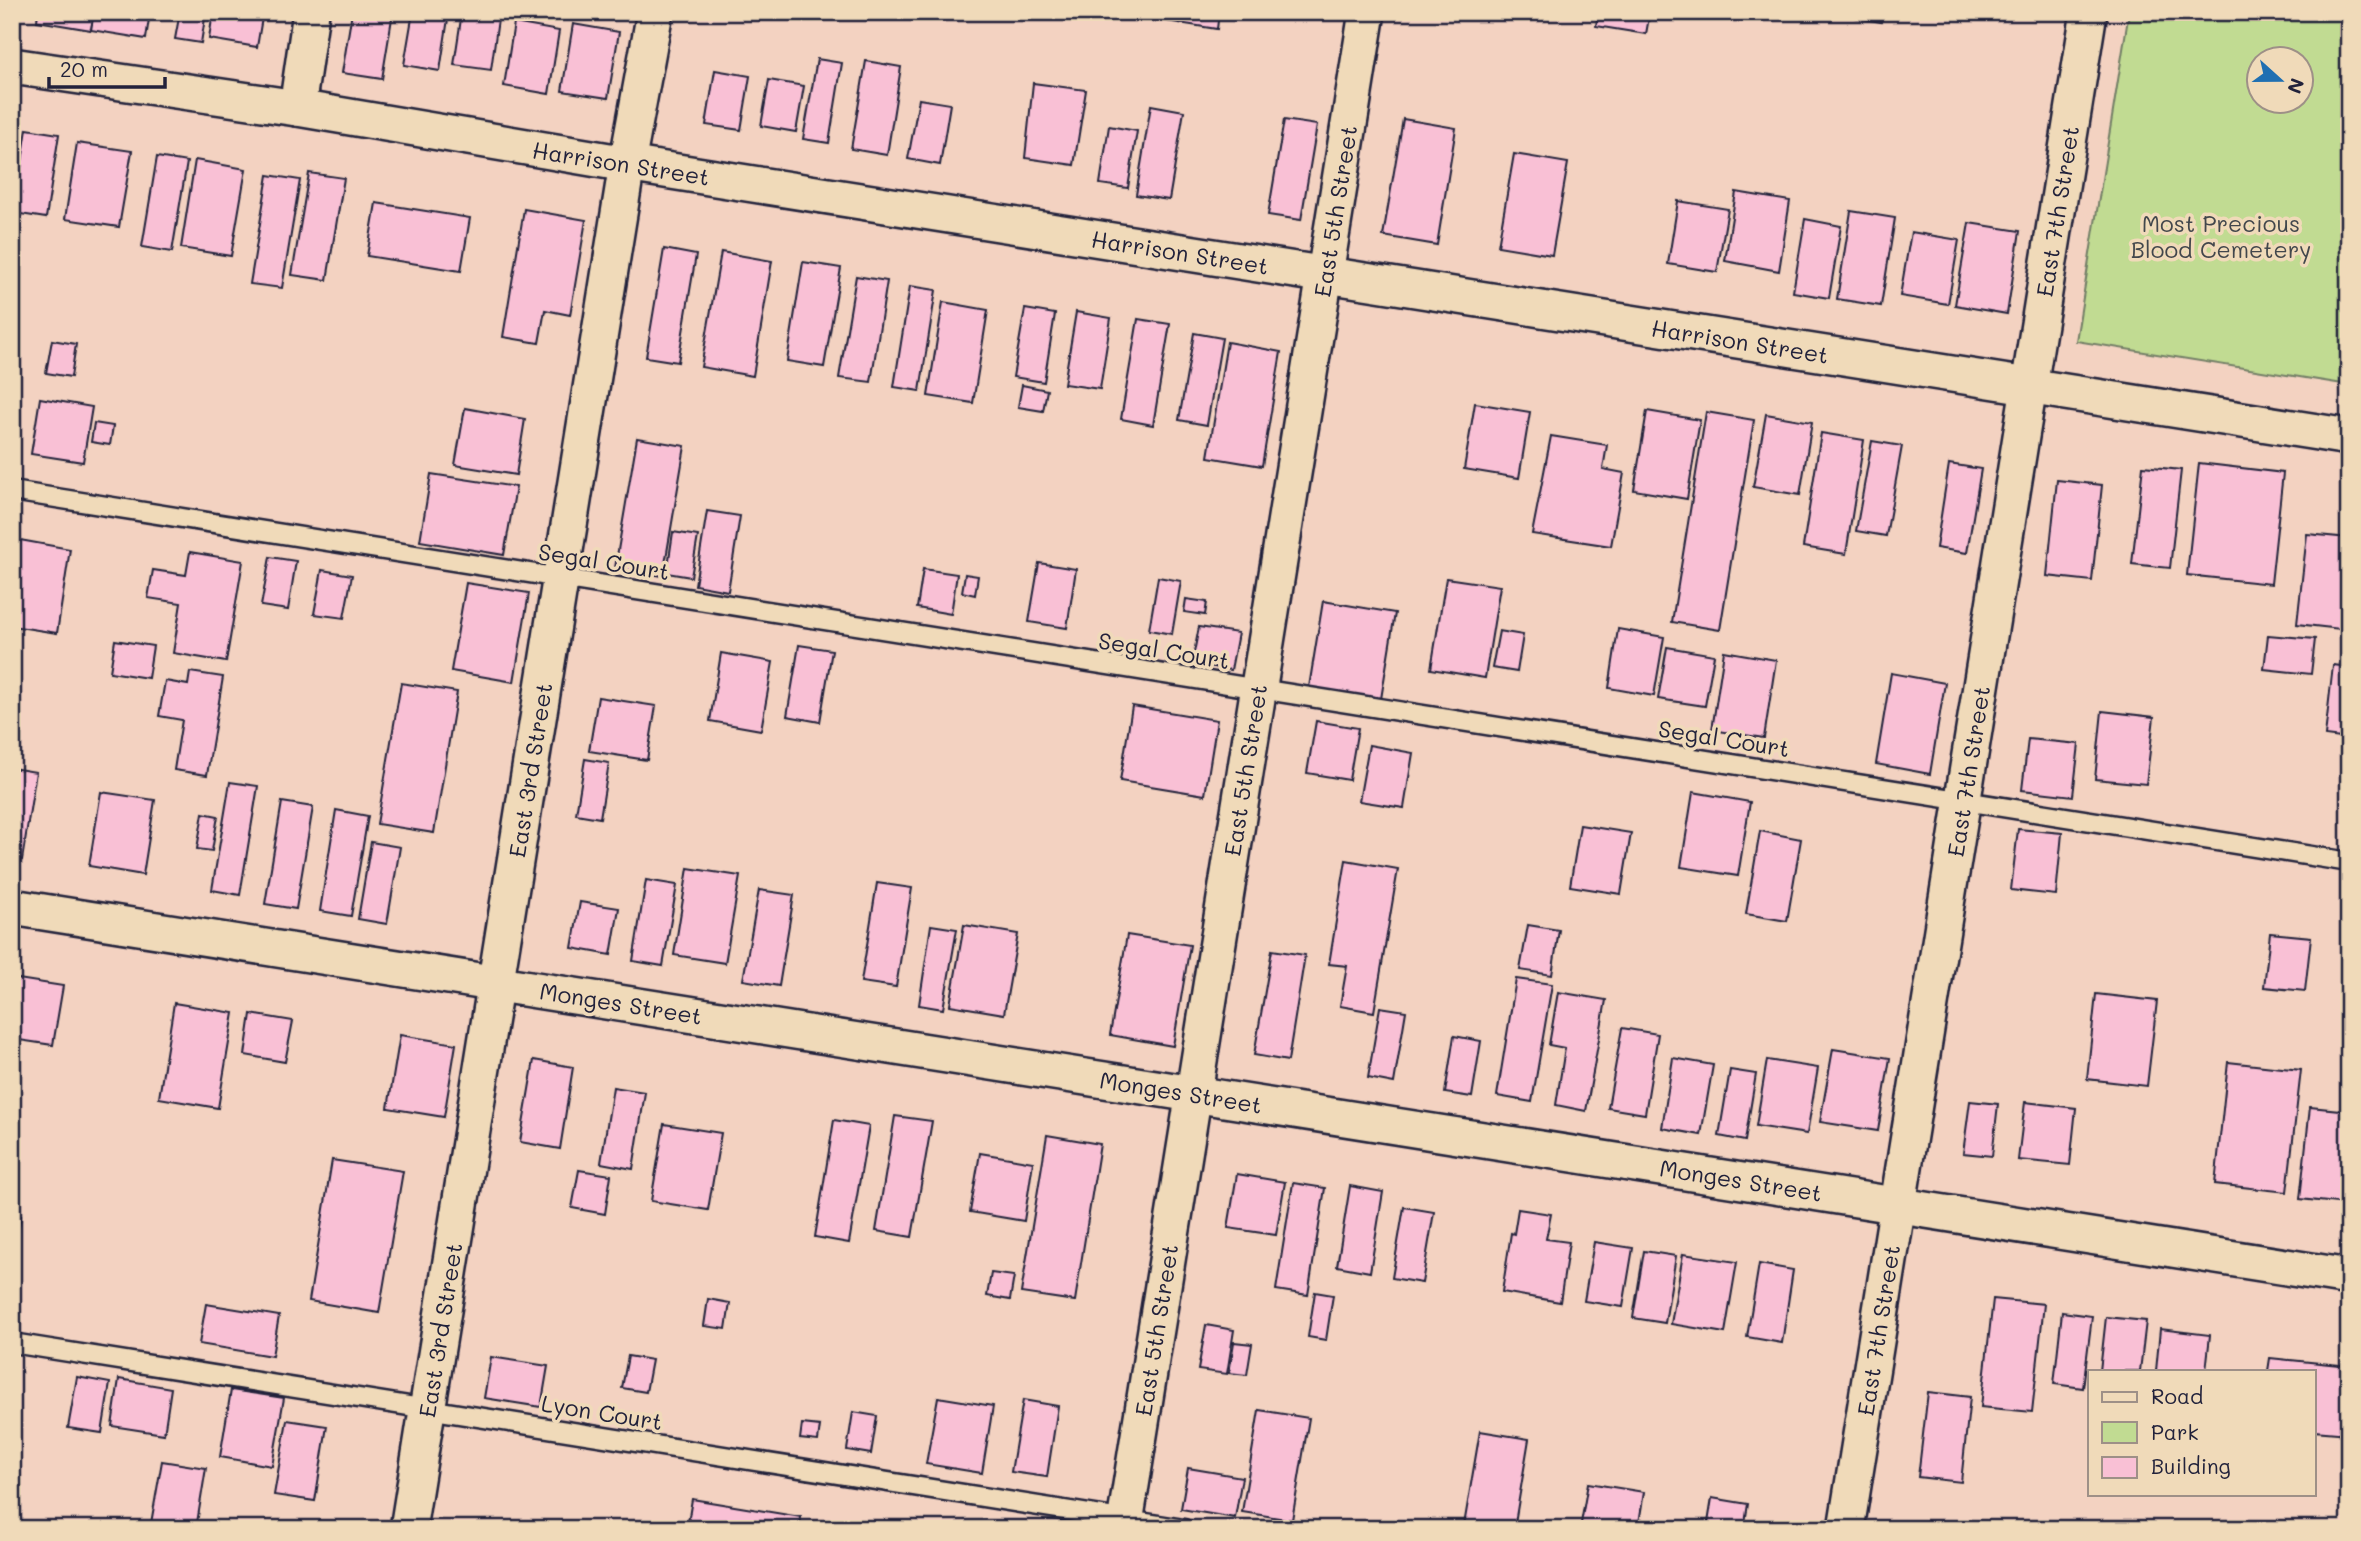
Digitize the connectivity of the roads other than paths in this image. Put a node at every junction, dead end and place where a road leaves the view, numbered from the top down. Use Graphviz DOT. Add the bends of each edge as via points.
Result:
graph roads {
  1 [pos="311,12"];
  2 [pos="655,12"];
  3 [pos="1367,12"];
  4 [pos="2089,12"];
  5 [pos="12,66"];
  6 [pos="297,108"];
  7 [pos="626,164"];
  8 [pos="1325,275"];
  9 [pos="2029,387"];
  10 [pos="2349,437"];
  11 [pos="12,492"];
  12 [pos="560,579"];
  13 [pos="1258,689"];
  14 [pos="1963,801"];
  15 [pos="2349,862"];
  16 [pos="12,906"];
  17 [pos="495,983"];
  18 [pos="1194,1094"];
  19 [pos="1898,1205"];
  20 [pos="2349,1277"];
  21 [pos="12,1343"];
  22 [pos="428,1409"];
  23 [pos="1125,1524"];
  24 [pos="408,1529"];
  25 [pos="1184,1529"];
  26 [pos="1846,1529"];
  1 -- 6 [label="street"];
  2 -- 7 [label="street, East 3rd Street"];
  3 -- 8 [label="street, East 5th Street"];
  4 -- 9 [label="street, East 7th Street"];
  5 -- 6 [label="street, Harrison Street"];
  6 -- 7 [label="street, Harrison Street"];
  7 -- 8 [label="street, Harrison Street"];
  7 -- 12 [label="street, East 3rd Street"];
  8 -- 9 [label="street, Harrison Street"];
  8 -- 13 [label="street, East 5th Street"];
  9 -- 10 [label="street, Harrison Street"];
  9 -- 14 [label="street, East 7th Street"];
  11 -- 12 [label="lane, Segal Court"];
  12 -- 13 [label="lane, Segal Court"];
  12 -- 17 [label="street, East 3rd Street"];
  13 -- 14 [label="lane, Segal Court"];
  13 -- 18 [label="street, East 5th Street"];
  14 -- 15 [label="lane, Segal Court"];
  14 -- 19 [label="street, East 7th Street"];
  16 -- 17 [label="street, Monges Street"];
  17 -- 18 [label="street, Monges Street"];
  17 -- 22 [label="street, East 3rd Street"];
  18 -- 19 [label="street, Monges Street"];
  18 -- 23 [label="street, East 5th Street"];
  19 -- 20 [label="street, Monges Street"];
  19 -- 26 [label="street, East 7th Street"];
  21 -- 22 [label="lane, Lyon Court"];
  22 -- 23 [label="lane, Lyon Court"];
  22 -- 24 [label="street, East 3rd Street"];
  23 -- 25 [label="lane, Lyon Court"];
}
